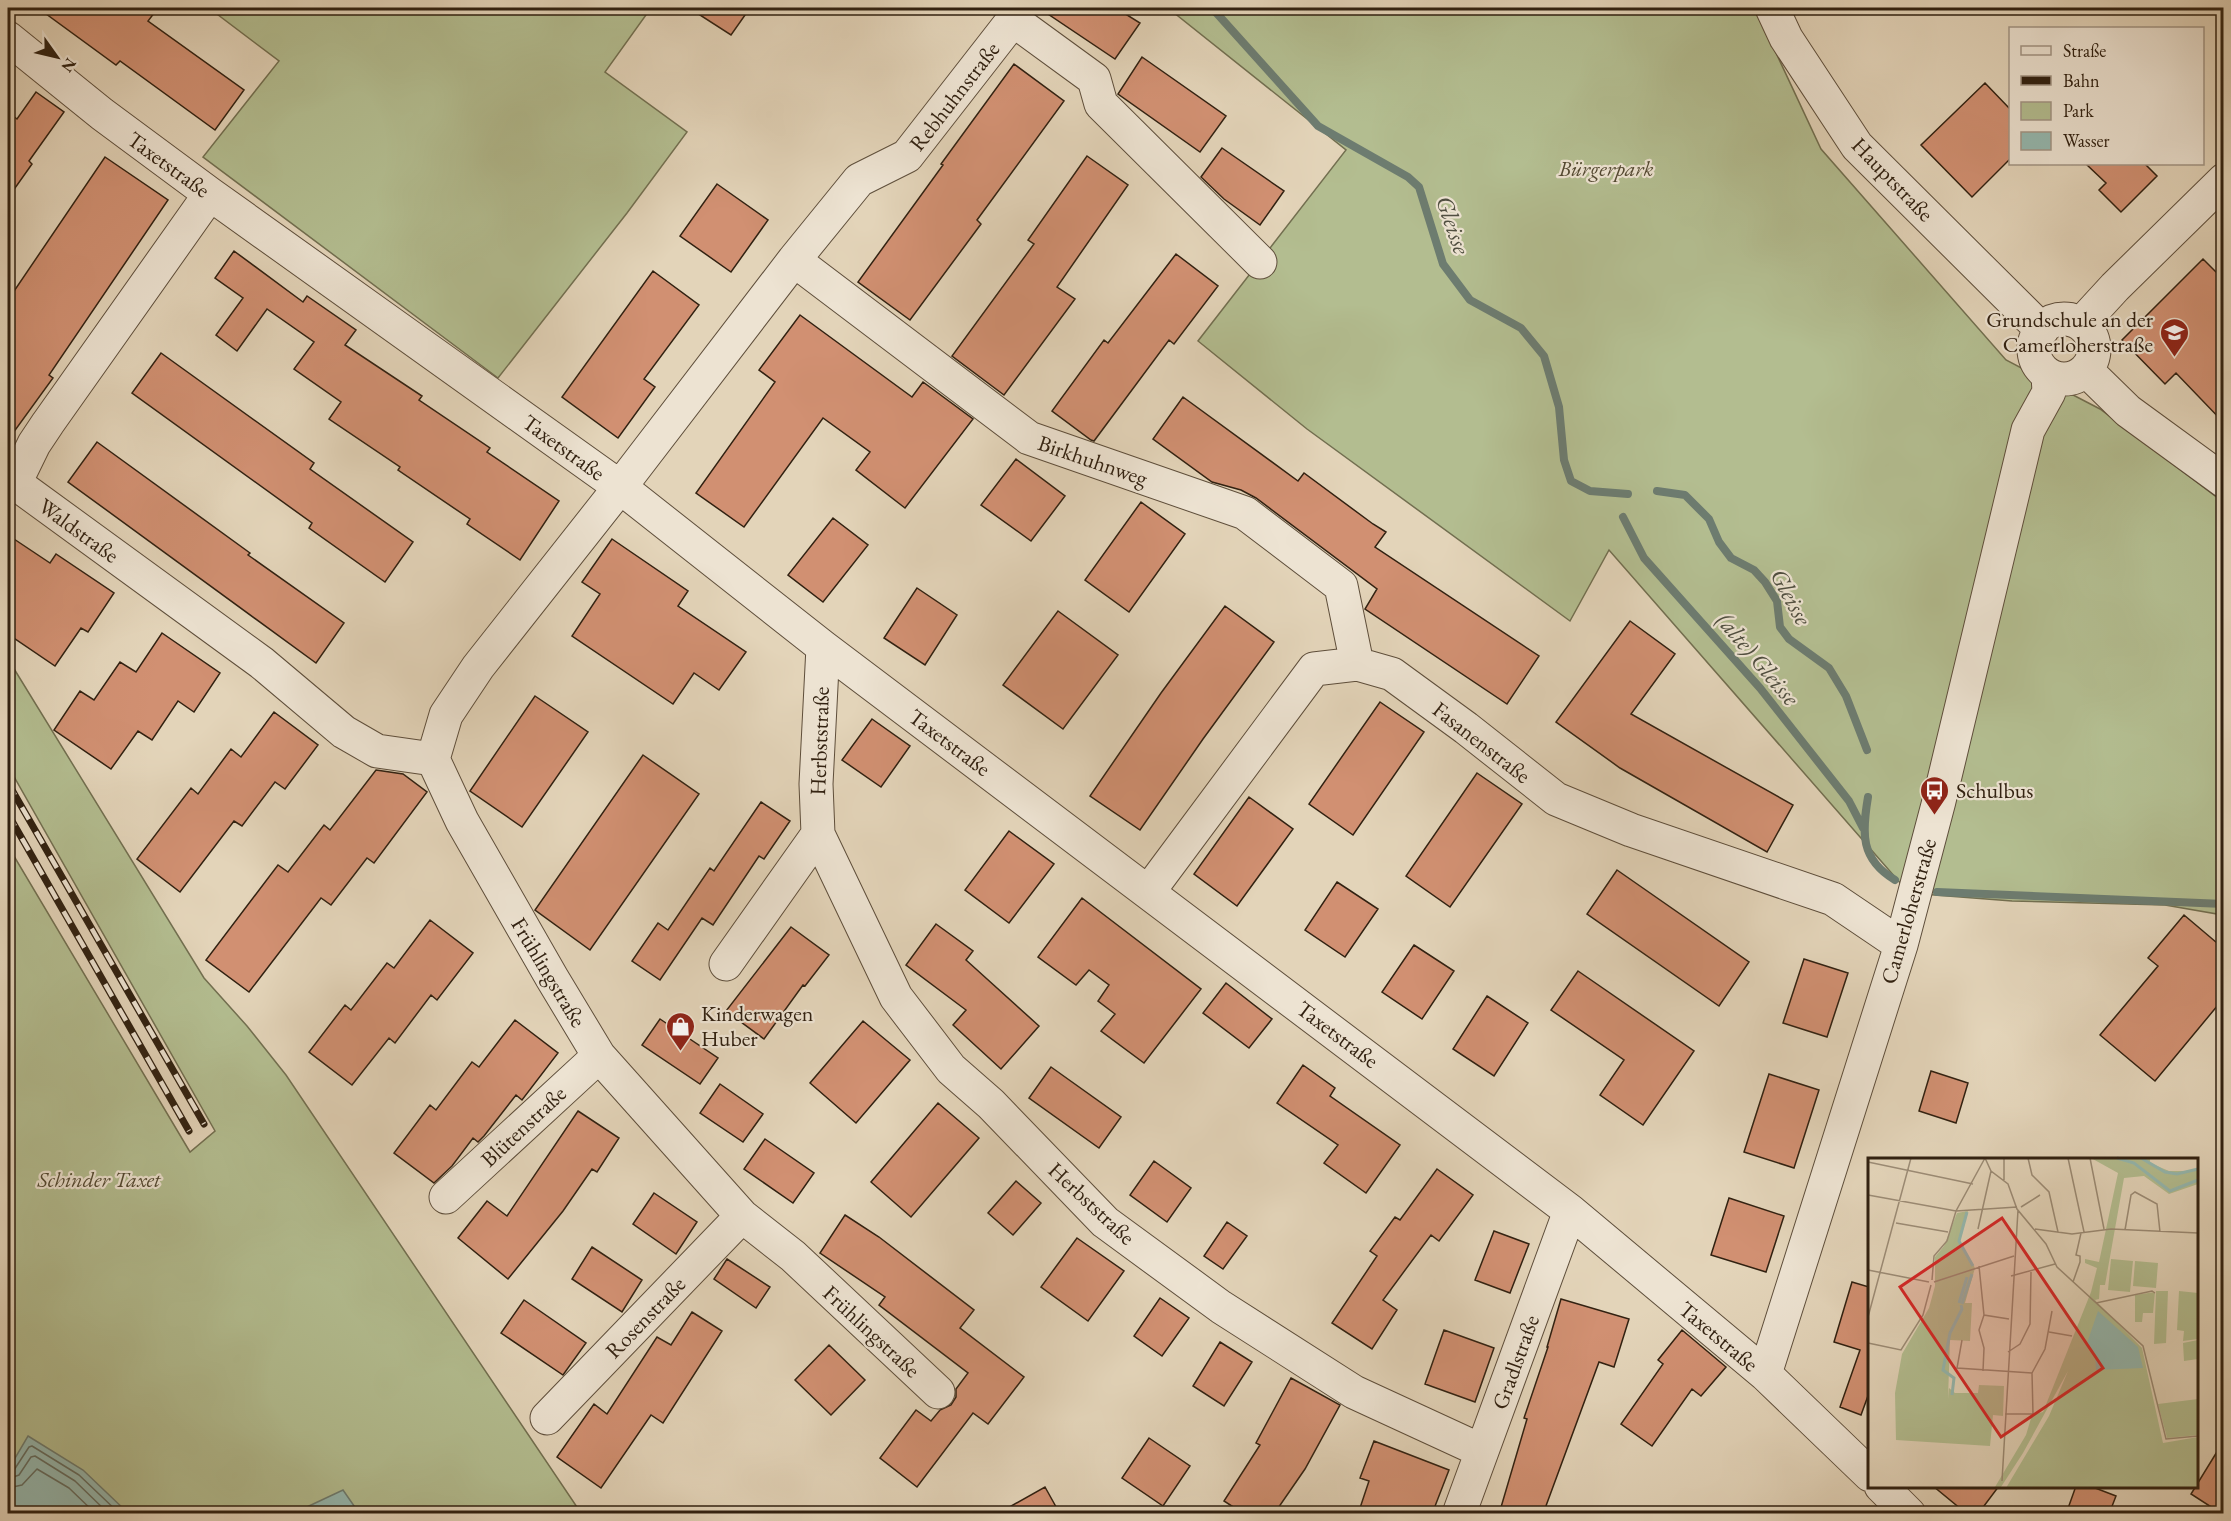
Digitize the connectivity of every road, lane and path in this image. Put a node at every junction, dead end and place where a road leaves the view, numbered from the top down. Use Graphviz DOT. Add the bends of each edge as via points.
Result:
graph roads {
  1 [pos="1772,8"];
  2 [pos="8,38"];
  3 [pos="2223,180"];
  4 [pos="210,194"];
  5 [pos="794,260"];
  6 [pos="1260,262"];
  7 [pos="2081,324"];
  8 [pos="2042,330"];
  9 [pos="2086,370"];
  10 [pos="2048,375"];
  11 [pos="2223,481"];
  12 [pos="620,487"];
  13 [pos="823,647"];
  14 [pos="1358,664"];
  15 [pos="433,759"];
  16 [pos="818,834"];
  17 [pos="1149,891"];
  18 [pos="1901,945"];
  19 [pos="726,964"];
  20 [pos="599,1056"];
  21 [pos="446,1197"];
  22 [pos="1570,1210"];
  23 [pos="742,1216"];
  24 [pos="1765,1374"];
  25 [pos="938,1392"];
  26 [pos="547,1418"];
  27 [pos="1482,1451"];
  28 [pos="1868,1474"];
  29 [pos="1883,1488"];
  30 [pos="1459,1514"];
  31 [pos="1910,1514"];
  1 -- 8 [label="street, Hauptstraße" via="1786,38 1857,146"];
  2 -- 4 [label="street, Taxetstraße"];
  3 -- 7 [label="street"];
  4 -- 12 [label="street, Taxetstraße"];
  4 -- 15 [label="street, Waldstraße" via="48,423 15,483 262,663 344,732 377,751"];
  5 -- 6 [label="street, Rebhuhnstraße" via="859,180 907,156 1013,20 1094,79 1101,104"];
  5 -- 12 [label="street, Rebhuhnstraße"];
  5 -- 14 [label="street, Birkhuhnweg" via="1029,438 1245,513 1341,586"];
  7 -- 8 [label="street" via="2056,320"];
  7 -- 9 [label="street" via="2093,341 2092,361"];
  8 -- 10 [label="street" via="2036,338 2035,358"];
  9 -- 10 [label="street" via="2072,379"];
  9 -- 11 [label="street" via="2128,411"];
  10 -- 18 [label="street, Camerloherstraße" via="2049,392 2028,430"];
  12 -- 13 [label="street, Taxetstraße"];
  12 -- 15 [label="street" via="478,666 446,715"];
  13 -- 16 [label="street, Herbststraße" via="816,784"];
  13 -- 17 [label="street, Taxetstraße"];
  14 -- 17 [label="street, Fasanenstraße" via="1314,669"];
  14 -- 18 [label="street, Fasanenstraße" via="1392,674 1556,799 1632,830 1833,900"];
  15 -- 20 [label="street, Frühlingstraße" via="462,820"];
  16 -- 19 [label="street"];
  16 -- 27 [label="street, Herbststraße" via="896,997 951,1070 991,1104 1105,1222 1221,1307 1354,1392"];
  17 -- 22 [label="street, Taxetstraße"];
  18 -- 24 [label="street, Camerloherstraße"];
  20 -- 21 [label="street, Blütenstraße"];
  20 -- 23 [label="street, Frühlingstraße"];
  22 -- 24 [label="street, Taxetstraße"];
  22 -- 27 [label="street, Gradlstraße"];
  23 -- 25 [label="street, Frühlingstraße" via="793,1256"];
  23 -- 26 [label="street, Rosenstraße"];
  24 -- 28 [label="street, Taxetstraße"];
  27 -- 30 [label="street, Gradlstraße"];
  29 -- 31 [label="street"];
}
